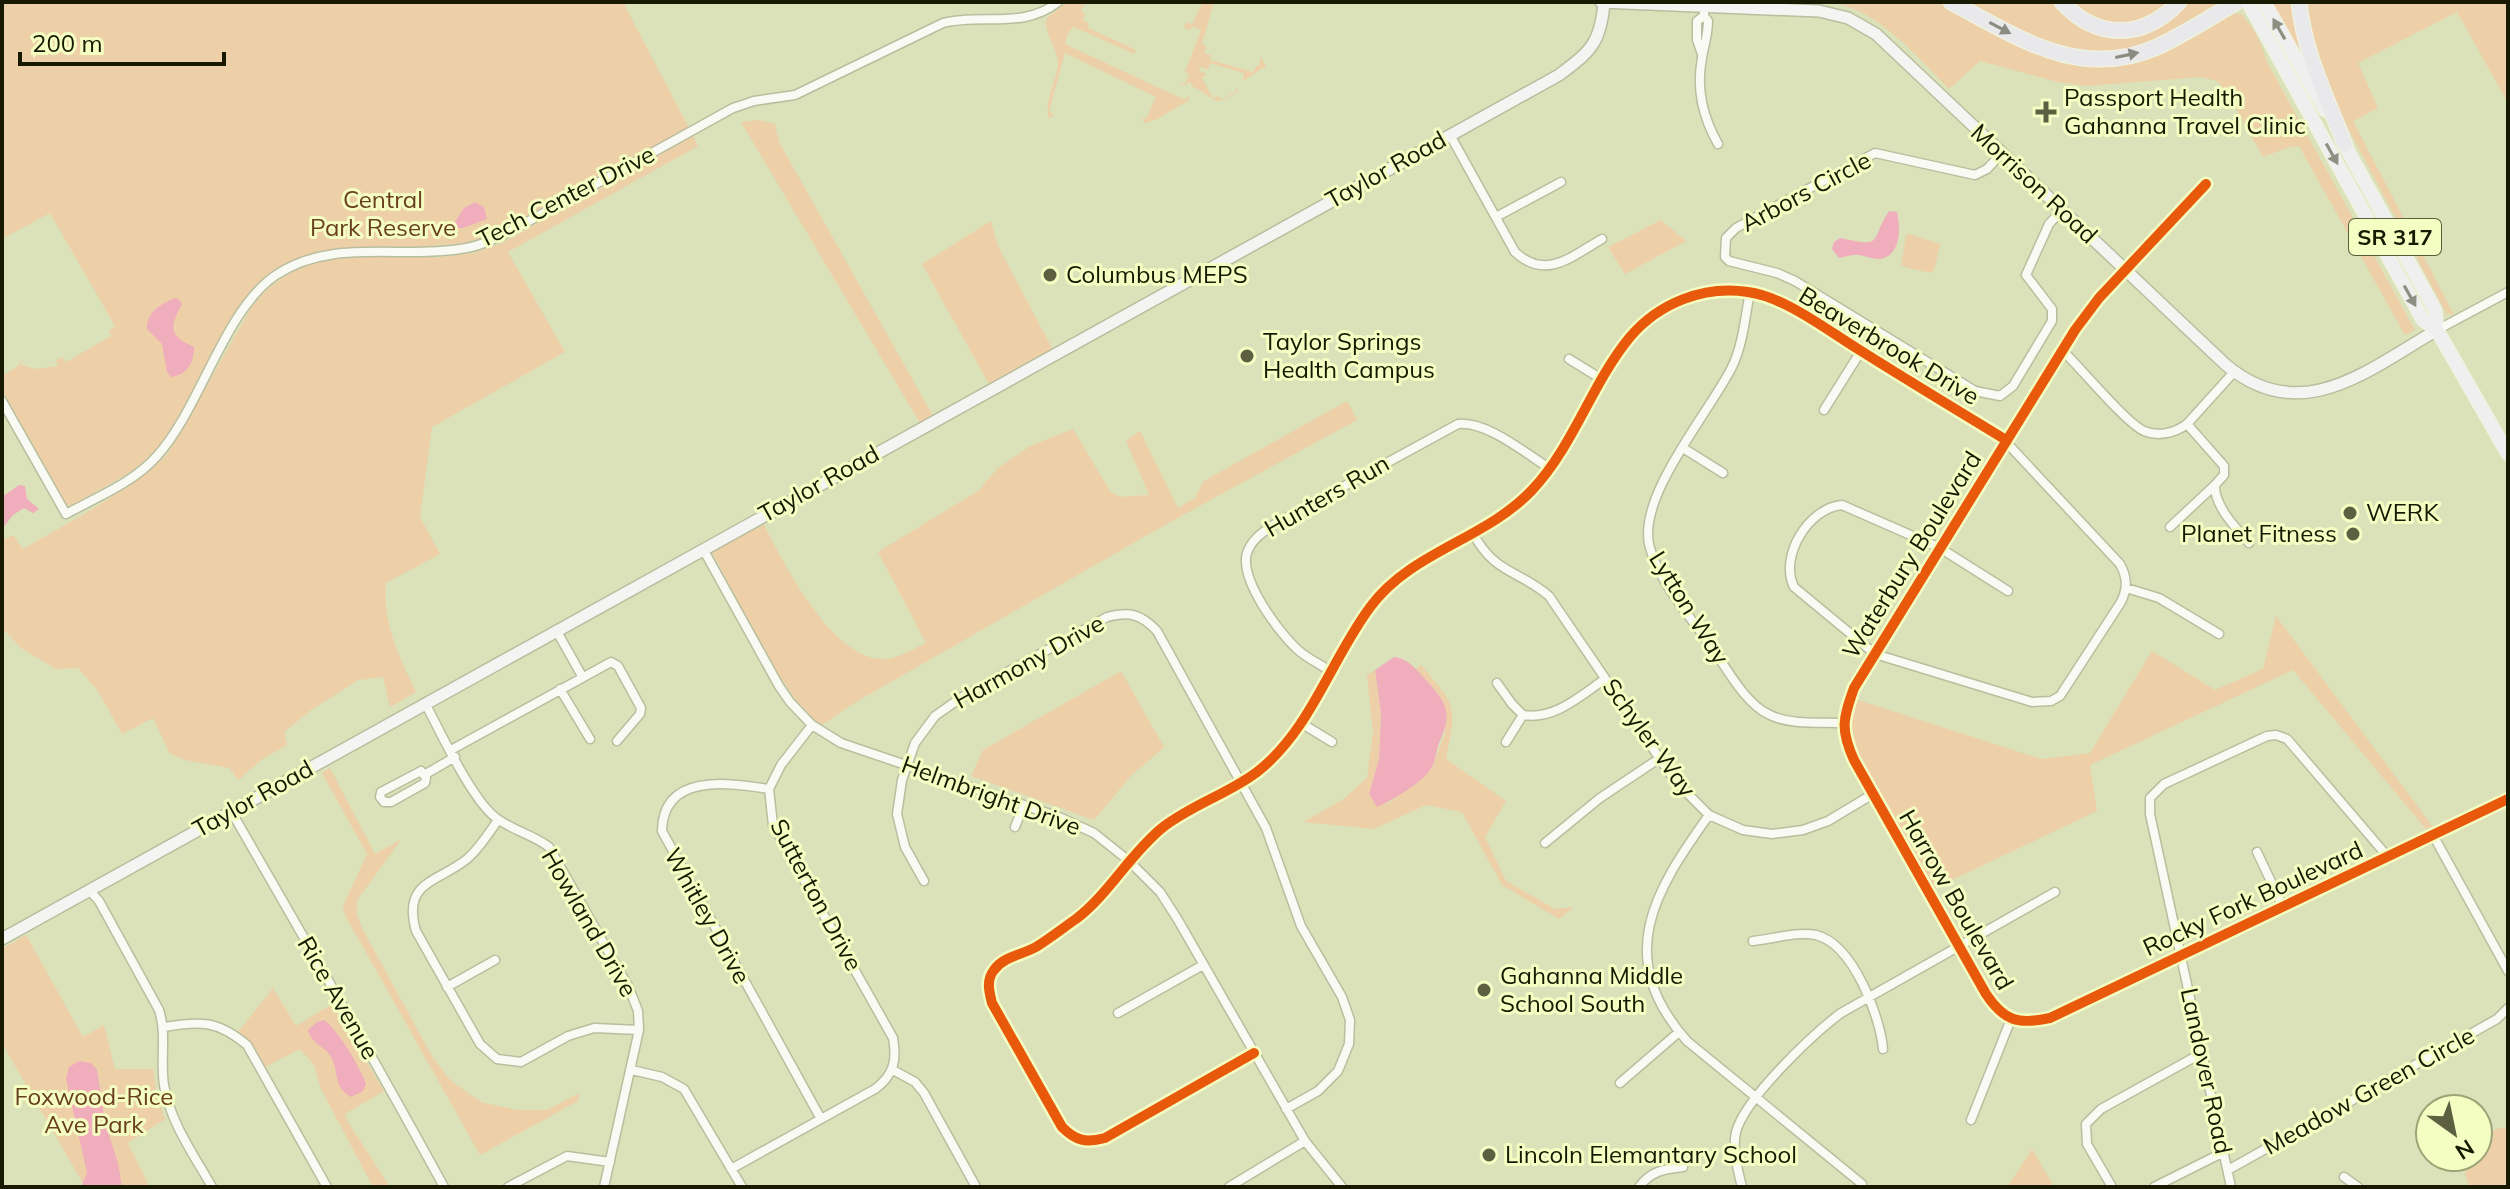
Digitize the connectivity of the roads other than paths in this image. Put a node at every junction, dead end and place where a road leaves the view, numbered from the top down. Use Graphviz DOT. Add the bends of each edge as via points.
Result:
graph roads {
  1 [pos="1058,2"];
  2 [pos="1602,2"];
  3 [pos="1951,2"];
  4 [pos="2062,2"];
  5 [pos="2179,2"];
  6 [pos="2237,2"];
  7 [pos="2248,2"];
  8 [pos="2264,2"];
  9 [pos="2299,2"];
  10 [pos="1704,11"];
  11 [pos="1450,135"];
  12 [pos="1718,144"];
  13 [pos="2345,145"];
  14 [pos="2002,153"];
  15 [pos="1561,182"];
  16 [pos="2206,184"];
  17 [pos="2062,210"];
  18 [pos="1496,217"];
  19 [pos="1602,239"];
  20 [pos="2126,271"];
  21 [pos="1750,292"];
  22 [pos="2508,292"];
  23 [pos="2437,330"];
  24 [pos="2062,350"];
  25 [pos="1861,351"];
  26 [pos="1569,359"];
  27 [pos="2234,372"];
  28 [pos="1603,380"];
  29 [pos="2,401"];
  30 [pos="1824,410"];
  31 [pos="2187,424"];
  32 [pos="2006,441"];
  33 [pos="1683,448"];
  34 [pos="2508,454"];
  35 [pos="1549,468"];
  36 [pos="1723,473"];
  37 [pos="2215,485"];
  38 [pos="2170,527"];
  39 [pos="1473,533"];
  40 [pos="2249,543"];
  41 [pos="1940,548"];
  42 [pos="703,549"];
  43 [pos="2126,588"];
  44 [pos="2008,591"];
  45 [pos="556,630"];
  46 [pos="2219,634"];
  47 [pos="1875,654"];
  48 [pos="1330,671"];
  49 [pos="582,676"];
  50 [pos="1605,679"];
  51 [pos="1497,683"];
  52 [pos="560,689"];
  53 [pos="425,703"];
  54 [pos="1523,715"];
  55 [pos="1301,723"];
  56 [pos="1842,723"];
  57 [pos="812,725"];
  58 [pos="590,739"];
  59 [pos="617,741"];
  60 [pos="1332,742"];
  61 [pos="1506,742"];
  62 [pos="453,753"];
  63 [pos="1660,758"];
  64 [pos="907,766"];
  65 [pos="424,775"];
  66 [pos="1241,782"];
  67 [pos="769,789"];
  68 [pos="1873,794"];
  69 [pos="2508,799"];
  70 [pos="1024,805"];
  71 [pos="231,811"];
  72 [pos="1709,815"];
  73 [pos="498,820"];
  74 [pos="1015,827"];
  75 [pos="2433,835"];
  76 [pos="1545,843"];
  77 [pos="2257,852"];
  78 [pos="2388,857"];
  79 [pos="1129,861"];
  80 [pos="924,881"];
  81 [pos="89,890"];
  82 [pos="2055,892"];
  83 [pos="2283,907"];
  84 [pos="2,939"];
  85 [pos="1753,941"];
  86 [pos="1959,946"];
  87 [pos="2181,956"];
  88 [pos="495,960"];
  89 [pos="1203,965"];
  90 [pos="2508,971"];
  91 [pos="447,987"];
  92 [pos="1868,997"];
  93 [pos="2508,1008"];
  94 [pos="1118,1013"];
  95 [pos="2011,1019"];
  96 [pos="164,1027"];
  97 [pos="639,1030"];
  98 [pos="1679,1032"];
  99 [pos="1883,1049"];
  100 [pos="1254,1053"];
  101 [pos="2202,1053"];
  102 [pos="632,1070"];
  103 [pos="893,1070"];
  104 [pos="1620,1083"];
  105 [pos="1757,1099"];
  106 [pos="1286,1109"];
  107 [pos="821,1119"];
  108 [pos="1971,1120"];
  109 [pos="1305,1141"];
  110 [pos="2224,1152"];
  111 [pos="610,1162"];
  112 [pos="1683,1167"];
  113 [pos="731,1169"];
  114 [pos="2228,1170"];
  115 [pos="2344,1177"];
  116 [pos="1862,1184"];
  117 [pos="212,1187"];
  118 [pos="327,1187"];
  119 [pos="444,1187"];
  120 [pos="508,1187"];
  121 [pos="604,1187"];
  122 [pos="742,1187"];
  123 [pos="976,1187"];
  124 [pos="1229,1187"];
  125 [pos="1342,1187"];
  126 [pos="1639,1187"];
  127 [pos="1742,1187"];
  128 [pos="2112,1187"];
  129 [pos="2154,1187"];
  130 [pos="2231,1187"];
  131 [pos="2358,1187"];
  1 -- 29 [label="street, Tech Center Drive" via="1026,18 943,23 795,95 743,104 480,245 434,252 331,253 290,266 251,298 159,454 137,475 66,514"];
  2 -- 10 [label="main road, Morrison Road"];
  2 -- 11 [label="main road, Taylor Road" via="1603,24 1589,53"];
  3 -- 6 [label="highway, one-way" via="2033,46 2079,59 2110,59 2158,46"];
  4 -- 5 [label="highway" via="2099,29 2137,30 2163,18"];
  7 -- 23 [label="main road, SR 317, one-way" via="2423,320"];
  13 -- 8 [label="main road, SR 317, one-way"];
  9 -- 13 [label="highway" via="2302,31"];
  10 -- 12 [label="street" via="1708,44 1699,85 1704,118"];
  10 -- 14 [label="main road, Morrison Road" via="1819,11 1848,18 1876,34"];
  11 -- 18 [label="street"];
  11 -- 42 [label="main road, Taylor Road"];
  13 -- 23 [label="main road, SR 317" via="2435,310"];
  14 -- 17 [label="main road, Morrison Road"];
  14 -- 17 [label="street, Arbors Circle" via="1975,175 1875,153 1730,232 1725,257 1795,281 1975,391 2004,395 2052,321 2052,309 2026,275 2049,224"];
  15 -- 18 [label="street"];
  16 -- 20 [label="street, Waterbury Boulevard"];
  17 -- 20 [label="main road, Morrison Road"];
  18 -- 19 [label="street" via="1515,252 1526,263 1542,267"];
  20 -- 24 [label="street, Waterbury Boulevard"];
  20 -- 27 [label="main road, Morrison Road"];
  21 -- 25 [label="street, Beaverbrook Drive" via="1804,315"];
  21 -- 28 [label="street, Beaverbrook Drive" via="1698,293 1666,306 1631,336"];
  21 -- 33 [label="street, Lytton Way" via="1733,366"];
  22 -- 23 [label="street"];
  23 -- 27 [label="main road, Morrison Road" via="2341,384 2311,394 2271,391"];
  23 -- 34 [label="main road, SR 317"];
  24 -- 31 [label="street" via="2146,431 2166,434"];
  24 -- 32 [label="street, Waterbury Boulevard"];
  25 -- 30 [label="street"];
  25 -- 32 [label="street, Beaverbrook Drive"];
  26 -- 28 [label="street"];
  27 -- 31 [label="street"];
  28 -- 35 [label="street, Beaverbrook Drive"];
  31 -- 37 [label="street" via="2224,466"];
  32 -- 41 [label="street, Waterbury Boulevard"];
  32 -- 43 [label="street, Beaverbrook Drive" via="2120,564"];
  33 -- 36 [label="street"];
  33 -- 56 [label="street, Lytton Way" via="1656,492 1647,524 1656,565 1744,694 1769,715"];
  35 -- 39 [label="street, Beaverbrook Drive" via="1512,508"];
  35 -- 48 [label="street, Hunters Run" via="1485,428 1458,424 1255,538 1246,557 1247,573 1279,631"];
  37 -- 38 [label="street"];
  37 -- 40 [label="street" via="2231,521"];
  39 -- 48 [label="street, Beaverbrook Drive" via="1391,584 1372,604"];
  39 -- 50 [label="street, Schyler Way" via="1491,561 1549,596"];
  41 -- 44 [label="street"];
  41 -- 47 [label="street, Waterbury Boulevard"];
  41 -- 47 [label="street" via="1842,505 1819,512 1810,522 1792,553 1789,577 1802,595"];
  42 -- 45 [label="main road, Taylor Road"];
  42 -- 57 [label="street, Helmbright Drive" via="779,686"];
  43 -- 46 [label="street" via="2159,598"];
  43 -- 47 [label="street" via="2066,688 2051,701 2032,702"];
  45 -- 49 [label="street"];
  45 -- 53 [label="main road, Taylor Road"];
  47 -- 56 [label="street, Waterbury Boulevard" via="1854,688"];
  48 -- 55 [label="street, Beaverbrook Drive"];
  49 -- 52 [label="street"];
  49 -- 59 [label="street" via="615,663 641,708"];
  50 -- 54 [label="street" via="1555,712 1540,718"];
  50 -- 63 [label="street, Schyler Way"];
  51 -- 54 [label="street"];
  52 -- 58 [label="street"];
  52 -- 62 [label="street"];
  53 -- 62 [label="street, Howland Drive"];
  53 -- 71 [label="main road, Taylor Road"];
  54 -- 61 [label="street"];
  55 -- 60 [label="street"];
  55 -- 66 [label="street, Beaverbrook Drive" via="1271,760"];
  56 -- 68 [label="street" via="1845,742"];
  57 -- 64 [label="street, Helmbright Drive" via="841,743"];
  57 -- 67 [label="street, Sutterton Drive"];
  62 -- 65 [label="street"];
  62 -- 73 [label="street, Howland Drive"];
  63 -- 72 [label="street, Schyler Way"];
  63 -- 76 [label="street"];
  64 -- 66 [label="street, Harmony Drive" via="915,743 935,716 1121,613 1136,614 1157,631"];
  64 -- 70 [label="street, Helmbright Drive"];
  64 -- 80 [label="street, Harmony Drive" via="897,814 905,847"];
  65 -- 65 [label="street" via="417,772 380,797 391,802 425,783"];
  66 -- 79 [label="street, Beaverbrook Drive" via="1163,827"];
  66 -- 106 [label="street" via="1266,828 1301,926 1350,1020 1349,1044 1338,1071 1318,1091"];
  67 -- 103 [label="street, Sutterton Drive" via="773,825 893,1038"];
  67 -- 107 [label="street, Whitley Drive" via="723,783 681,792 669,803 662,831"];
  68 -- 72 [label="street, Schyler Way" via="1828,821 1772,834 1743,830"];
  68 -- 86 [label="street, Harrow Boulevard"];
  69 -- 75 [label="street, Rocky Fork Boulevard"];
  70 -- 74 [label="street"];
  70 -- 79 [label="street, Helmbright Drive" via="1094,833"];
  71 -- 81 [label="main road, Taylor Road"];
  71 -- 119 [label="street, Rice Avenue"];
  72 -- 98 [label="street" via="1661,887 1648,933 1650,976"];
  73 -- 91 [label="street" via="466,859 424,885 416,896 411,913 416,931"];
  73 -- 97 [label="street, Howland Drive" via="549,847 629,988"];
  75 -- 78 [label="street, Rocky Fork Boulevard"];
  75 -- 90 [label="street"];
  77 -- 83 [label="street"];
  78 -- 83 [label="street, Rocky Fork Boulevard"];
  78 -- 87 [label="street, Landover Road" via="2287,739 2276,735 2164,784 2148,806"];
  79 -- 89 [label="street, Helmbright Drive" via="1160,892"];
  79 -- 100 [label="street, Beaverbrook Drive" via="1080,915 1034,948 1007,958 990,976 992,1003 1062,1127 1089,1142 1105,1138"];
  81 -- 84 [label="main road, Taylor Road"];
  81 -- 96 [label="street" via="152,994"];
  82 -- 86 [label="street"];
  83 -- 87 [label="street, Rocky Fork Boulevard"];
  85 -- 92 [label="street" via="1814,935 1827,939 1838,946"];
  86 -- 92 [label="street"];
  86 -- 95 [label="street, Harrow Boulevard" via="1996,1009"];
  87 -- 95 [label="street, Rocky Fork Boulevard" via="2050,1018"];
  87 -- 101 [label="street, Landover Road"];
  88 -- 91 [label="street"];
  89 -- 94 [label="street"];
  89 -- 100 [label="street, Helmbright Drive"];
  91 -- 97 [label="street" via="480,1044 497,1059 521,1062 594,1028"];
  92 -- 99 [label="street"];
  92 -- 105 [label="street" via="1811,1037"];
  93 -- 114 [label="street, Meadow Green Circle" via="2497,1019"];
  95 -- 108 [label="street"];
  96 -- 117 [label="street" via="162,1071 172,1116"];
  96 -- 118 [label="street" via="206,1022 247,1045"];
  97 -- 102 [label="street, Howland Drive"];
  98 -- 104 [label="street"];
  98 -- 105 [label="street"];
  100 -- 106 [label="street, Helmbright Drive"];
  101 -- 110 [label="street, Landover Road"];
  101 -- 128 [label="street" via="2101,1109 2086,1124 2087,1144"];
  102 -- 111 [label="street, Howland Drive"];
  102 -- 113 [label="street" via="684,1089"];
  103 -- 107 [label="street" via="875,1089"];
  103 -- 123 [label="street" via="924,1093"];
  105 -- 116 [label="street"];
  105 -- 127 [label="street" via="1736,1133"];
  106 -- 109 [label="street, Helmbright Drive"];
  107 -- 113 [label="street"];
  109 -- 124 [label="street"];
  109 -- 125 [label="street, Helmbright Drive"];
  110 -- 114 [label="street, Landover Road"];
  110 -- 129 [label="street"];
  111 -- 120 [label="street" via="567,1156"];
  111 -- 121 [label="street, Howland Drive"];
  112 -- 126 [label="street" via="1655,1171"];
  113 -- 122 [label="street"];
  114 -- 130 [label="street, Landover Road"];
  115 -- 131 [label="street"];
}
